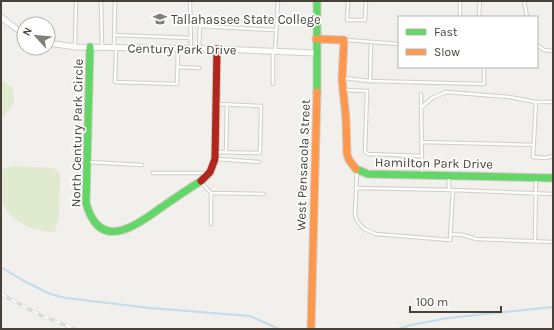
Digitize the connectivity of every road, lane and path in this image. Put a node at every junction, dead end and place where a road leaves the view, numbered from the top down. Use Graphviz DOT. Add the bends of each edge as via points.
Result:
graph roads {
  1 [pos="76,1"];
  2 [pos="101,1"];
  3 [pos="115,1"];
  4 [pos="190,1"];
  5 [pos="278,1"];
  6 [pos="317,1"];
  7 [pos="348,1"];
  8 [pos="366,1"];
  9 [pos="460,1"];
  10 [pos="480,1"];
  11 [pos="524,1"];
  12 [pos="460,16"];
  13 [pos="479,16"];
  14 [pos="527,16"];
  15 [pos="1,17"];
  16 [pos="16,29"];
  17 [pos="275,30"];
  18 [pos="114,35"];
  19 [pos="191,38"];
  20 [pos="316,39"];
  21 [pos="344,40"];
  22 [pos="371,42"];
  23 [pos="56,44"];
  24 [pos="398,44"];
  25 [pos="538,46"];
  26 [pos="75,47"];
  27 [pos="90,47"];
  28 [pos="102,47"];
  29 [pos="115,47"];
  30 [pos="178,49"];
  31 [pos="191,49"];
  32 [pos="199,49"];
  33 [pos="217,49"];
  34 [pos="274,51"];
  35 [pos="553,51"];
  36 [pos="316,53"];
  37 [pos="178,67"];
  38 [pos="199,68"];
  39 [pos="484,68"];
  40 [pos="342,78"];
  41 [pos="370,81"];
  42 [pos="273,84"];
  43 [pos="343,90"];
  44 [pos="421,94"];
  45 [pos="536,102"];
  46 [pos="553,102"];
  47 [pos="216,104"];
  48 [pos="226,104"];
  49 [pos="421,108"];
  50 [pos="422,142"];
  51 [pos="534,145"];
  52 [pos="226,152"];
  53 [pos="215,156"];
  54 [pos="422,156"];
  55 [pos="553,156"];
  56 [pos="87,162"];
  57 [pos="259,162"];
  58 [pos="142,165"];
  59 [pos="357,170"];
  60 [pos="153,173"];
  61 [pos="208,174"];
  62 [pos="422,175"];
  63 [pos="449,176"];
  64 [pos="536,178"];
  65 [pos="553,178"];
  66 [pos="200,182"];
  67 [pos="356,188"];
  68 [pos="451,190"];
  69 [pos="211,193"];
  70 [pos="264,194"];
  71 [pos="536,194"];
  72 [pos="553,194"];
  73 [pos="211,224"];
  74 [pos="451,234"];
  75 [pos="535,241"];
  76 [pos="553,242"];
  77 [pos="311,329"];
  1 -- 26 [label="lane"];
  2 -- 28 [label="lane"];
  3 -- 18 [label="lane"];
  4 -- 19 [label="lane"];
  5 -- 17 [label="lane"];
  6 -- 20 [label="street, West Pensacola Street"];
  7 -- 8 [label="lane" via="348,20 365,20"];
  9 -- 12 [label="lane"];
  10 -- 13 [label="lane"];
  11 -- 14 [label="lane"];
  15 -- 16 [label="street"];
  17 -- 32 [label="lane" via="200,26"];
  17 -- 34 [label="lane"];
  18 -- 19 [label="lane"];
  18 -- 29 [label="lane"];
  19 -- 31 [label="lane"];
  20 -- 21 [label="street"];
  20 -- 36 [label="street, West Pensacola Street"];
  21 -- 22 [label="lane"];
  21 -- 40 [label="street, Hamilton Park Drive"];
  22 -- 24 [label="lane"];
  22 -- 41 [label="lane"];
  23 -- 26 [label="street, Century Park Drive"];
  25 -- 35 [label="lane" via="544,50"];
  26 -- 27 [label="street, Century Park Drive"];
  27 -- 28 [label="street, Century Park Drive"];
  27 -- 56 [label="street, North Century Park Circle"];
  28 -- 29 [label="street, Century Park Drive"];
  29 -- 30 [label="street, Century Park Drive"];
  29 -- 37 [label="lane" via="115,82 177,84"];
  30 -- 31 [label="street, Century Park Drive"];
  30 -- 37 [label="lane"];
  31 -- 32 [label="street, Century Park Drive"];
  32 -- 33 [label="street, Century Park Drive"];
  33 -- 34 [label="street, Century Park Drive"];
  33 -- 47 [label="street"];
  34 -- 36 [label="street, Century Park Drive"];
  34 -- 42 [label="lane"];
  36 -- 77 [label="street, West Pensacola Street"];
  37 -- 38 [label="lane"];
  39 -- 41 [label="lane" via="484,84"];
  40 -- 41 [label="lane"];
  40 -- 43 [label="street, Hamilton Park Drive"];
  43 -- 54 [label="lane" via="367,91 365,152"];
  43 -- 59 [label="street, Hamilton Park Drive" via="347,154"];
  44 -- 49 [label="lane"];
  45 -- 46 [label="lane"];
  45 -- 49 [label="lane" via="510,97 446,92 432,98"];
  45 -- 51 [label="lane"];
  47 -- 48 [label="lane"];
  47 -- 53 [label="street"];
  48 -- 52 [label="lane"];
  48 -- 52 [label="lane" via="261,106 260,153"];
  49 -- 50 [label="lane"];
  50 -- 51 [label="lane"];
  50 -- 54 [label="lane"];
  51 -- 55 [label="lane" via="533,157"];
  52 -- 53 [label="lane"];
  53 -- 57 [label="lane"];
  53 -- 61 [label="street"];
  54 -- 62 [label="lane"];
  56 -- 58 [label="lane"];
  56 -- 66 [label="street, North Century Park Circle" via="88,212 94,222 111,231 130,229"];
  59 -- 62 [label="street, Hamilton Park Drive" via="368,174"];
  59 -- 67 [label="lane"];
  60 -- 61 [label="lane"];
  61 -- 66 [label="street"];
  62 -- 63 [label="street, Hamilton Park Drive"];
  63 -- 64 [label="street, Hamilton Park Drive"];
  63 -- 68 [label="lane"];
  64 -- 65 [label="street, Hamilton Park Drive"];
  64 -- 71 [label="lane"];
  66 -- 69 [label="lane"];
  67 -- 68 [label="lane"];
  67 -- 74 [label="lane" via="357,221 369,232 450,240"];
  68 -- 71 [label="lane"];
  68 -- 74 [label="lane"];
  69 -- 70 [label="lane"];
  69 -- 73 [label="lane"];
  71 -- 72 [label="lane"];
  71 -- 75 [label="lane"];
  74 -- 75 [label="lane" via="476,239"];
  75 -- 76 [label="lane"];
}
